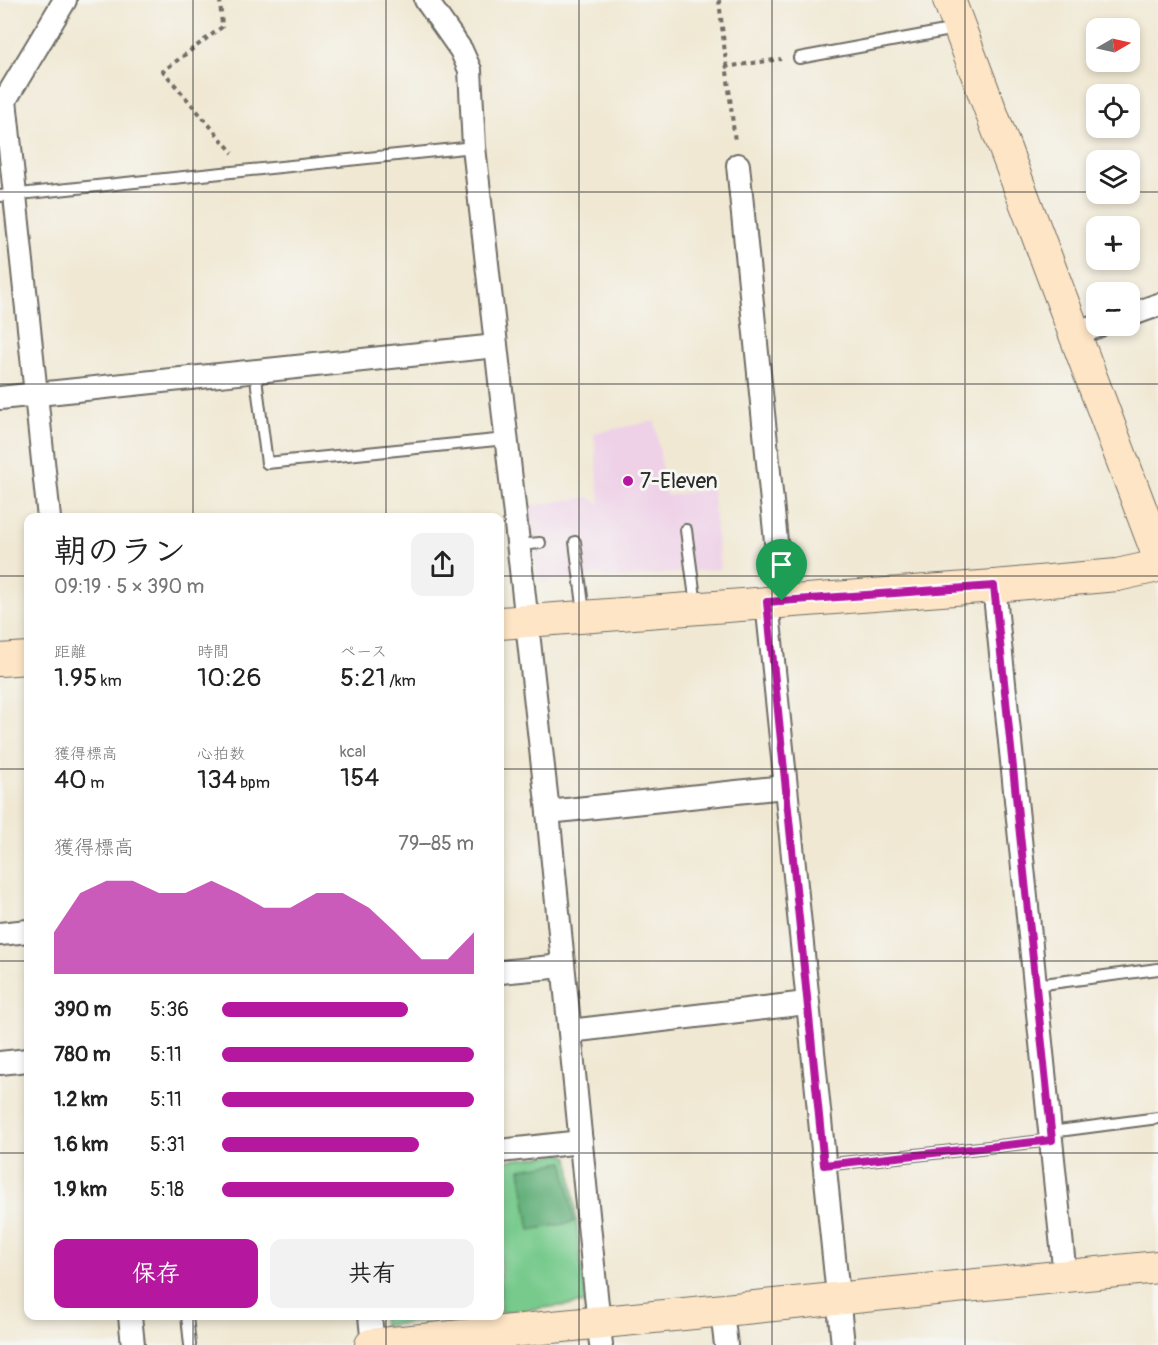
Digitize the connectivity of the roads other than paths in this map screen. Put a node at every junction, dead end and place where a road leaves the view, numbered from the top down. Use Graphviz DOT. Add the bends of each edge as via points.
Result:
graph roads {
  1 [pos="65,0"];
  2 [pos="426,0"];
  3 [pos="954,14"];
  4 [pos="800,58"];
  5 [pos="474,147"];
  6 [pos="738,165"];
  7 [pos="8,195"];
  8 [pos="1158,304"];
  9 [pos="1140,311"];
  10 [pos="1086,330"];
  11 [pos="1088,336"];
  12 [pos="496,346"];
  13 [pos="255,371"];
  14 [pos="36,395"];
  15 [pos="0,398"];
  16 [pos="506,439"];
  17 [pos="48,513"];
  18 [pos="686,530"];
  19 [pos="1155,539"];
  20 [pos="575,542"];
  21 [pos="1158,566"];
  22 [pos="994,586"];
  23 [pos="775,602"];
  24 [pos="696,608"];
  25 [pos="585,616"];
  26 [pos="514,622"];
  27 [pos="24,658"];
  28 [pos="0,660"];
  29 [pos="784,787"];
  30 [pos="548,812"];
  31 [pos="24,931"];
  32 [pos="0,934"];
  33 [pos="562,966"];
  34 [pos="1158,969"];
  35 [pos="504,972"];
  36 [pos="1036,985"];
  37 [pos="807,1003"];
  38 [pos="570,1031"];
  39 [pos="24,1060"];
  40 [pos="0,1063"];
  41 [pos="1158,1118"];
  42 [pos="1052,1136"];
  43 [pos="581,1142"];
  44 [pos="504,1151"];
  45 [pos="824,1165"];
  46 [pos="1158,1267"];
  47 [pos="1065,1276"];
  48 [pos="838,1300"];
  49 [pos="722,1312"];
  50 [pos="131,1320"];
  51 [pos="187,1320"];
  52 [pos="370,1320"];
  53 [pos="600,1335"];
  54 [pos="134,1345"];
  55 [pos="190,1345"];
  56 [pos="372,1345"];
  57 [pos="726,1345"];
  58 [pos="843,1345"];
  1 -- 7 [label="street" via="5,100"];
  2 -- 5 [label="street" via="461,50 470,70"];
  3 -- 4 [label="lane"];
  3 -- 10 [label="street"];
  5 -- 7 [label="lane"];
  5 -- 12 [label="street"];
  6 -- 23 [label="street"];
  7 -- 14 [label="street"];
  8 -- 9 [label="street"];
  11 -- 19 [label="street"];
  12 -- 13 [label="street"];
  12 -- 16 [label="street"];
  13 -- 14 [label="street"];
  13 -- 16 [label="lane" via="267,463"];
  14 -- 15 [label="street"];
  14 -- 17 [label="street"];
  16 -- 26 [label="street" via="529,544"];
  18 -- 24 [label="lane"];
  20 -- 25 [label="lane"];
  21 -- 22 [label="street" via="1117,575"];
  22 -- 23 [label="street"];
  22 -- 36 [label="street"];
  23 -- 24 [label="street"];
  23 -- 29 [label="street"];
  24 -- 25 [label="street"];
  25 -- 26 [label="street"];
  26 -- 30 [label="street"];
  27 -- 28 [label="street"];
  29 -- 30 [label="street"];
  29 -- 37 [label="street"];
  30 -- 33 [label="street"];
  31 -- 32 [label="street"];
  33 -- 35 [label="street"];
  33 -- 38 [label="street"];
  34 -- 36 [label="lane"];
  36 -- 42 [label="street"];
  37 -- 38 [label="street"];
  37 -- 45 [label="street"];
  38 -- 43 [label="street"];
  39 -- 40 [label="street"];
  41 -- 42 [label="lane"];
  42 -- 45 [label="lane"];
  42 -- 47 [label="street"];
  43 -- 44 [label="street"];
  43 -- 53 [label="street"];
  45 -- 48 [label="street"];
  46 -- 47 [label="street"];
  47 -- 48 [label="street"];
  48 -- 49 [label="street"];
  48 -- 58 [label="street"];
  49 -- 53 [label="street"];
  49 -- 57 [label="street"];
  50 -- 54 [label="street"];
  51 -- 55 [label="lane"];
  52 -- 56 [label="street"];
  53 -- 56 [label="street"];
}
